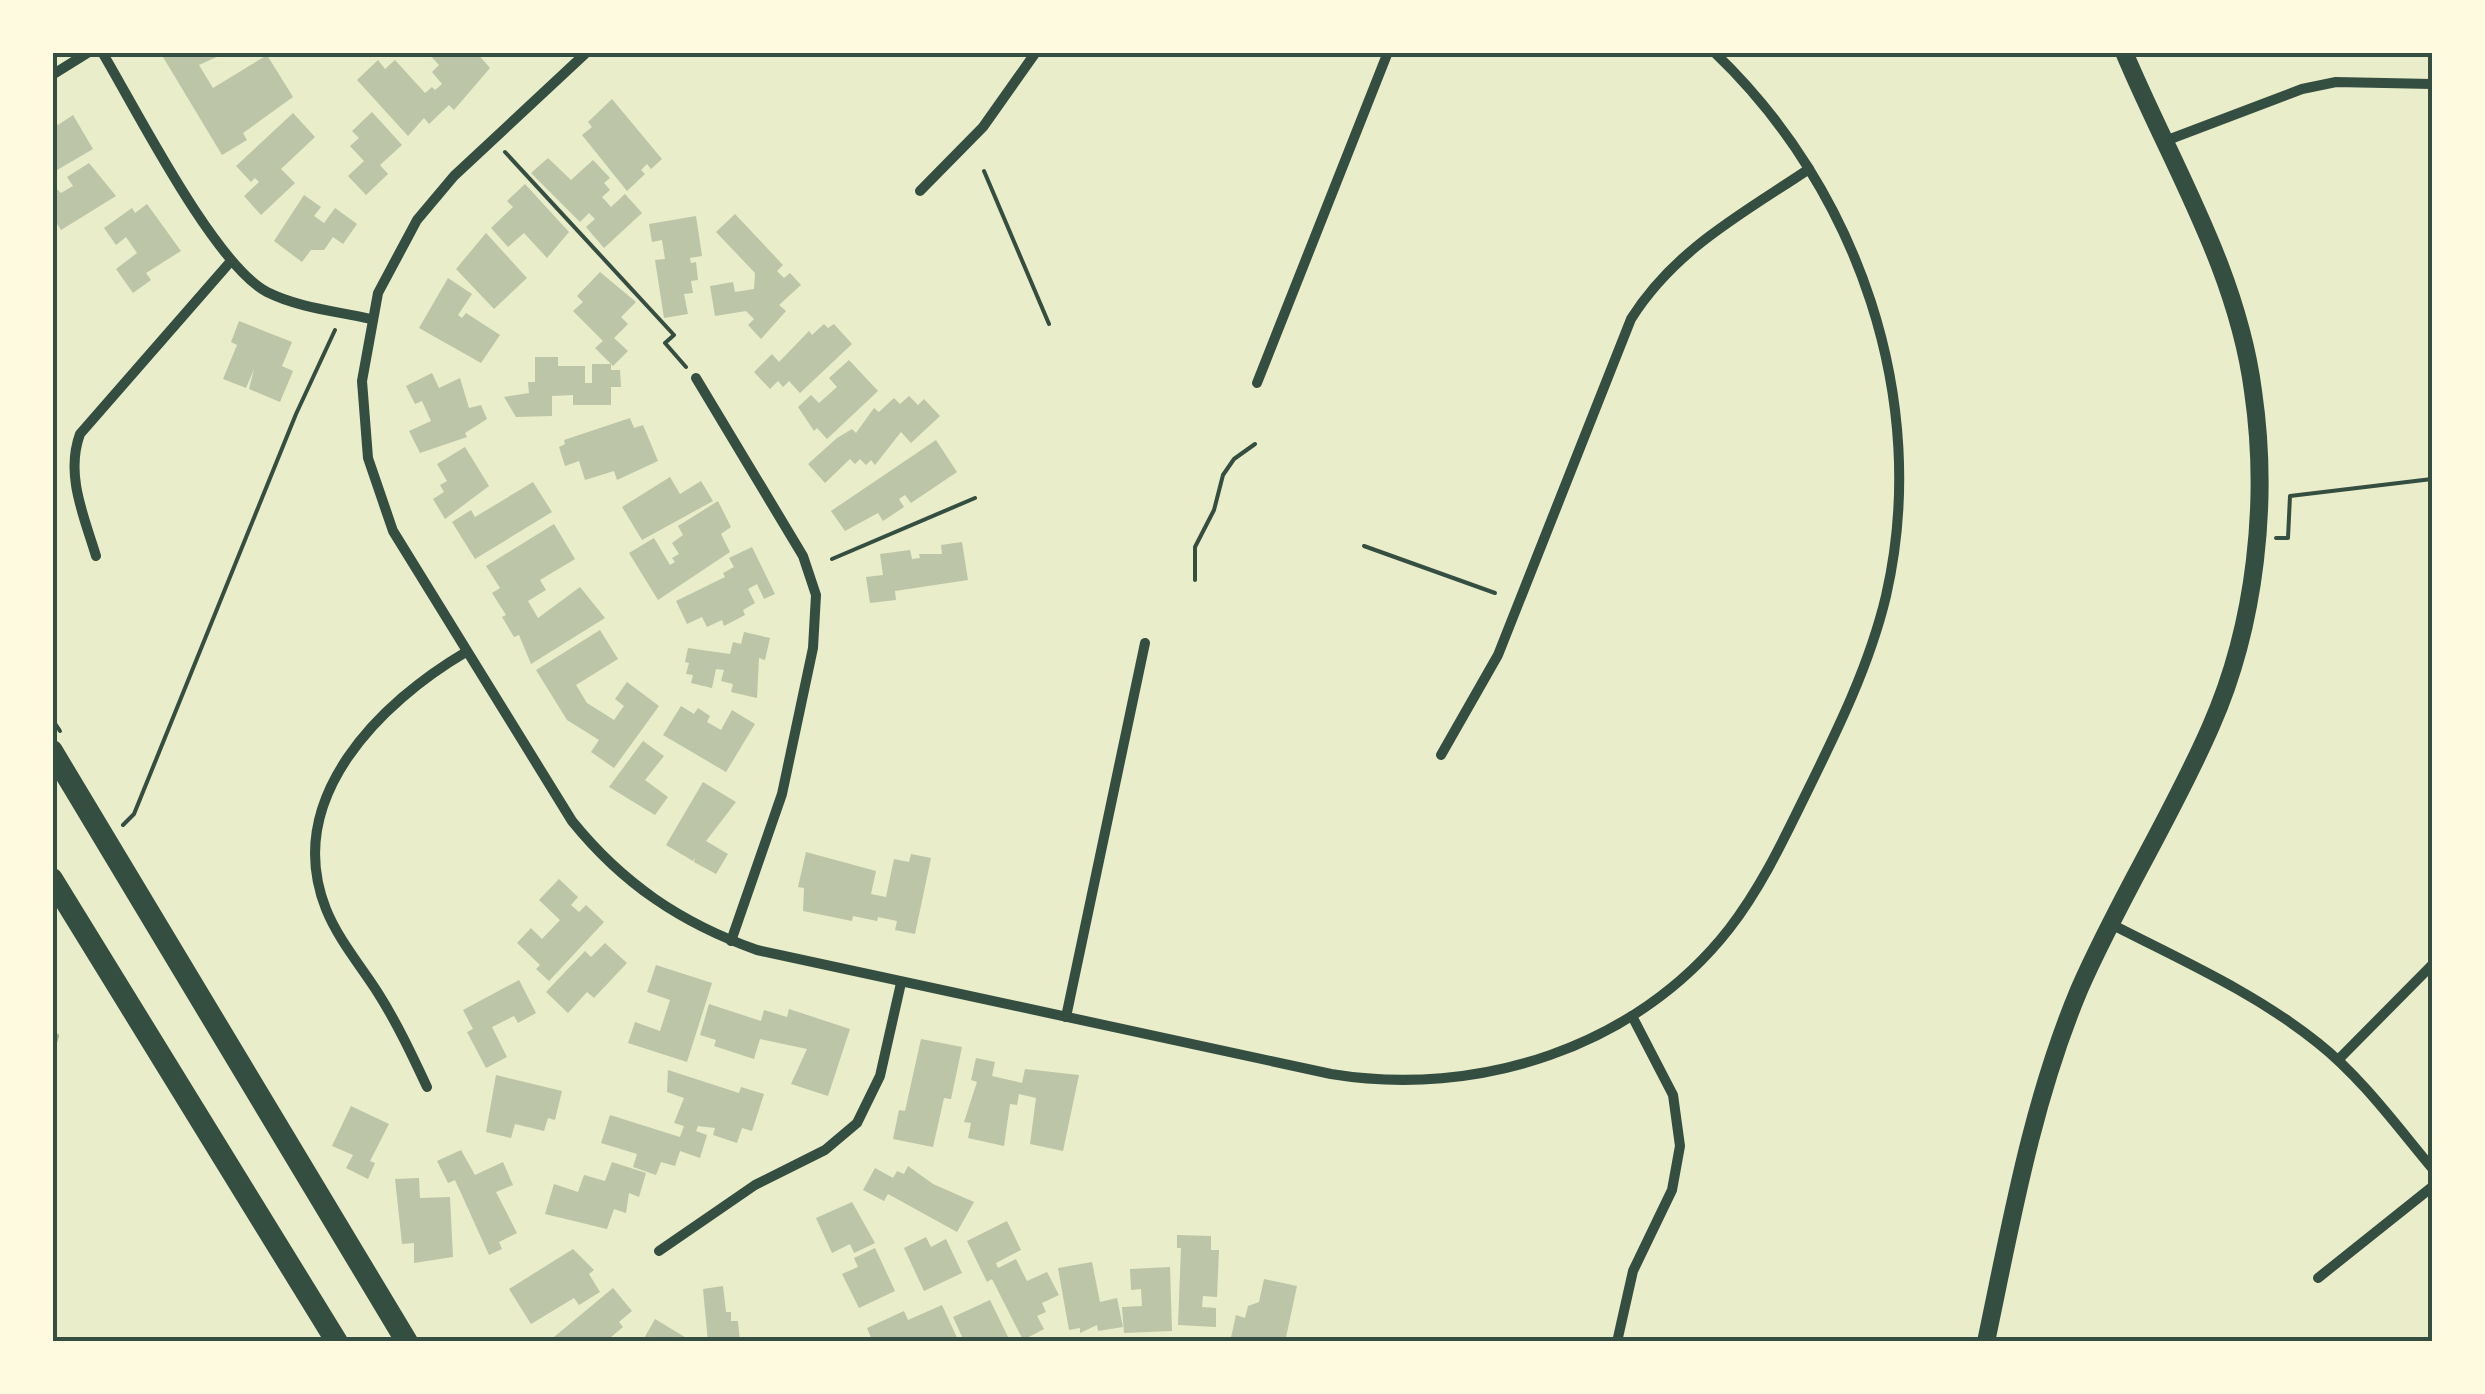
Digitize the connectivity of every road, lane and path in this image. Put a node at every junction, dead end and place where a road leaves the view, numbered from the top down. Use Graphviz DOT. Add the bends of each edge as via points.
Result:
graph roads {
  1 [pos="90,52"];
  2 [pos="102,52"];
  3 [pos="587,52"];
  4 [pos="1036,52"];
  5 [pos="1388,52"];
  6 [pos="1714,52"];
  7 [pos="2124,52"];
  8 [pos="52,75"];
  9 [pos="2432,84"];
  10 [pos="493,139"];
  11 [pos="2165,140"];
  12 [pos="1809,169"];
  13 [pos="984,171"];
  14 [pos="920,191"];
  15 [pos="231,261"];
  16 [pos="347,314"];
  17 [pos="371,320"];
  18 [pos="1049,324"];
  19 [pos="696,378"];
  20 [pos="1257,383"];
  21 [pos="1255,444"];
  22 [pos="2432,479"];
  23 [pos="975,498"];
  24 [pos="2256,539"];
  25 [pos="1364,546"];
  26 [pos="96,556"];
  27 [pos="832,560"];
  28 [pos="1195,580"];
  29 [pos="1495,592"];
  30 [pos="1145,643"];
  31 [pos="466,652"];
  32 [pos="52,719"];
  33 [pos="57,743"];
  34 [pos="1441,755"];
  35 [pos="117,828"];
  36 [pos="52,879"];
  37 [pos="52,896"];
  38 [pos="2111,924"];
  39 [pos="88,935"];
  40 [pos="731,941"];
  41 [pos="2432,965"];
  42 [pos="901,984"];
  43 [pos="1632,1016"];
  44 [pos="1066,1017"];
  45 [pos="2338,1060"];
  46 [pos="427,1087"];
  47 [pos="2432,1168"];
  48 [pos="2432,1187"];
  49 [pos="659,1252"];
  50 [pos="2318,1278"];
  51 [pos="338,1342"];
  52 [pos="407,1342"];
  53 [pos="1617,1342"];
  54 [pos="1986,1342"];
  1 -- 8 [label="street"];
  2 -- 15 [label="street"];
  3 -- 10 [label="street"];
  4 -- 14 [label="street" via="983,128"];
  5 -- 20 [label="street"];
  6 -- 12 [label="street" via="1766,107"];
  7 -- 11 [label="street"];
  9 -- 11 [label="street" via="2336,82 2302,89"];
  10 -- 17 [label="street" via="417,220 388,268"];
  10 -- 19 [label="path" via="674,335 664,343"];
  11 -- 24 [label="street" via="2216,252 2247,355 2258,430"];
  12 -- 34 [label="street" via="1688,251 1630,319 1498,655"];
  12 -- 43 [label="street" via="1859,267 1887,359 1898,478 1885,598 1847,710 1750,899 1705,956"];
  13 -- 18 [label="path"];
  15 -- 16 [label="street" via="268,292"];
  15 -- 26 [label="street" via="80,434 74,474"];
  16 -- 17 [label="street"];
  16 -- 35 [label="path" via="317,363 134,814"];
  17 -- 31 [label="street" via="362,409 374,479 393,532"];
  19 -- 40 [label="street" via="803,556 816,596 814,648 782,794"];
  21 -- 28 [label="path" via="1223,475 1195,546"];
  22 -- 24 [label="path" via="2290,496 2288,538"];
  23 -- 27 [label="path"];
  24 -- 38 [label="street" via="2239,646 2213,722"];
  25 -- 29 [label="path"];
  30 -- 44 [label="street"];
  31 -- 40 [label="street" via="556,798 598,852 653,901"];
  31 -- 46 [label="street" via="410,686 372,722 336,779 316,843 326,910"];
  32 -- 33 [label="path"];
  33 -- 52 [label="main road"];
  36 -- 39 [label="main road"];
  37 -- 39 [label="main road"];
  38 -- 45 [label="street" via="2258,1001"];
  38 -- 54 [label="street" via="2043,1092"];
  39 -- 51 [label="main road"];
  40 -- 42 [label="street"];
  41 -- 45 [label="street"];
  42 -- 44 [label="street"];
  42 -- 49 [label="street" via="880,1076 858,1122 826,1150 755,1184"];
  43 -- 44 [label="street" via="1518,1066 1462,1078 1401,1080 1331,1074"];
  43 -- 53 [label="street" via="1673,1095 1680,1146 1672,1190 1633,1271"];
  45 -- 47 [label="street"];
  48 -- 50 [label="street"];
}
